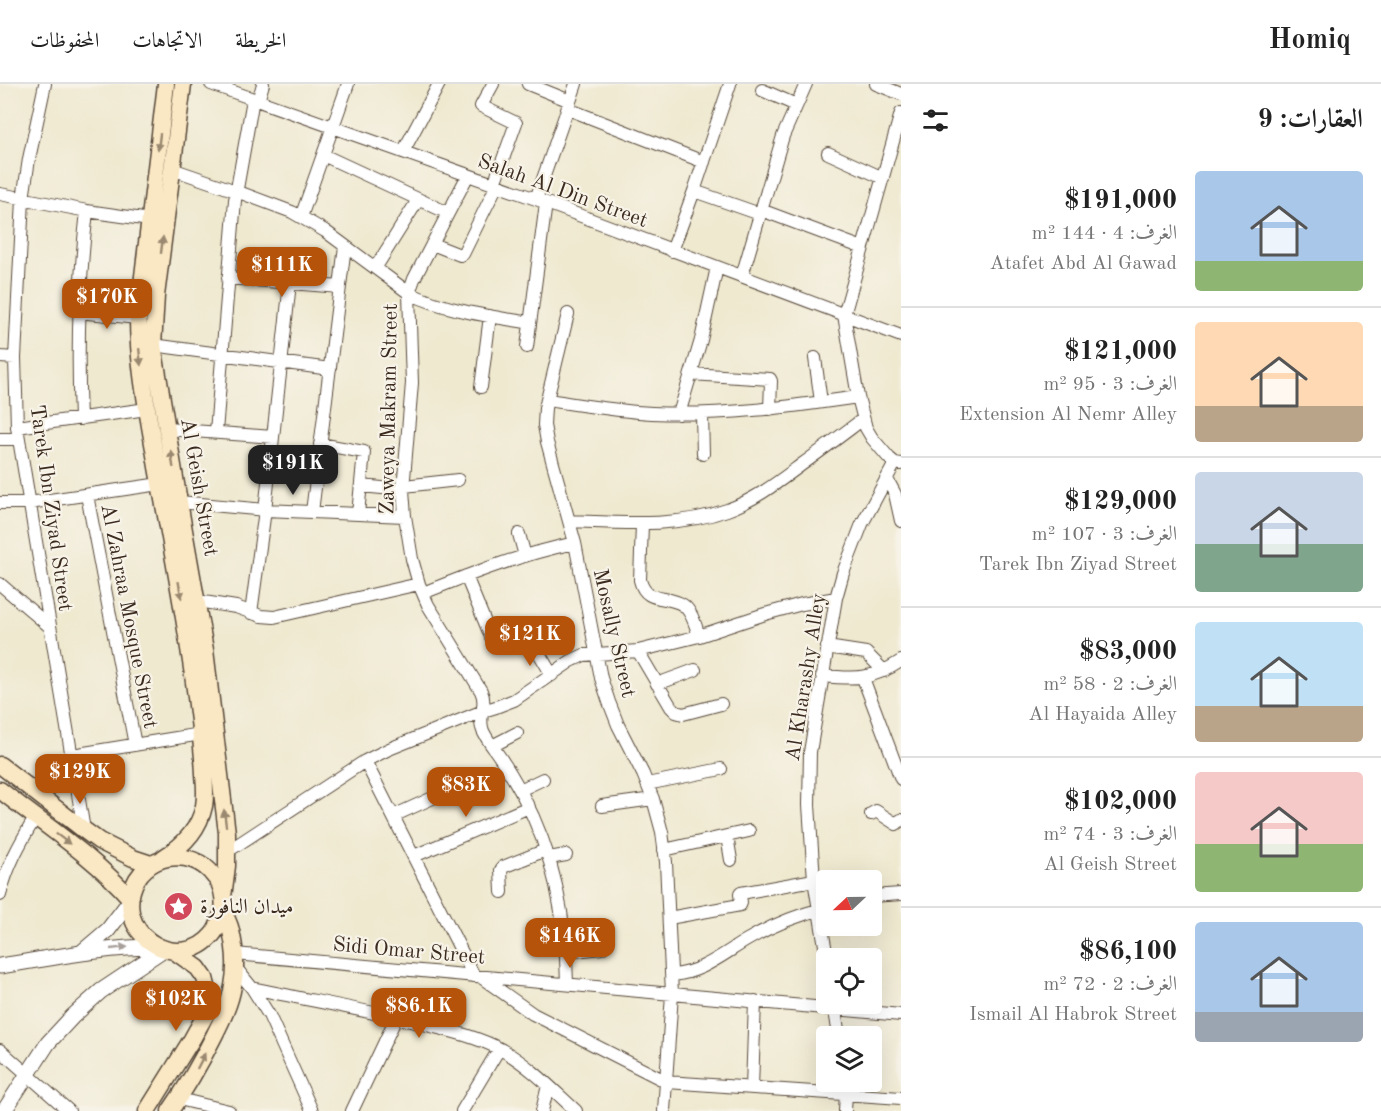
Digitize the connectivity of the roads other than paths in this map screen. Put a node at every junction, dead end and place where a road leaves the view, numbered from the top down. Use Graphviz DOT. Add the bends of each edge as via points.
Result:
graph roads {
  1 [pos="45,84"];
  2 [pos="166,84"];
  3 [pos="183,84"];
  4 [pos="211,84"];
  5 [pos="262,84"];
  6 [pos="348,84"];
  7 [pos="439,84"];
  8 [pos="492,84"];
  9 [pos="528,84"];
  10 [pos="576,84"];
  11 [pos="730,84"];
  12 [pos="806,84"];
  13 [pos="876,84"];
  14 [pos="762,90"];
  15 [pos="901,94"];
  16 [pos="256,100"];
  17 [pos="569,105"];
  18 [pos="796,105"];
  19 [pos="901,114"];
  20 [pos="332,127"];
  21 [pos="403,152"];
  22 [pos="828,153"];
  23 [pos="323,155"];
  24 [pos="704,162"];
  25 [pos="171,169"];
  26 [pos="468,175"];
  27 [pos="883,178"];
  28 [pos="496,185"];
  29 [pos="236,191"];
  30 [pos="694,191"];
  31 [pos="0,194"];
  32 [pos="23,199"];
  33 [pos="418,200"];
  34 [pos="541,201"];
  35 [pos="87,211"];
  36 [pos="760,212"];
  37 [pos="448,213"];
  38 [pos="301,217"];
  39 [pos="150,220"];
  40 [pos="432,243"];
  41 [pos="345,246"];
  42 [pos="863,248"];
  43 [pos="672,251"];
  44 [pos="376,267"];
  45 [pos="717,267"];
  46 [pos="742,276"];
  47 [pos="228,278"];
  48 [pos="290,283"];
  49 [pos="340,287"];
  50 [pos="409,293"];
  51 [pos="78,312"];
  52 [pos="568,314"];
  53 [pos="844,315"];
  54 [pos="490,316"];
  55 [pos="138,318"];
  56 [pos="530,323"];
  57 [pos="901,336"];
  58 [pos="153,345"];
  59 [pos="527,347"];
  60 [pos="223,354"];
  61 [pos="0,357"];
  62 [pos="15,357"];
  63 [pos="815,358"];
  64 [pos="281,362"];
  65 [pos="330,369"];
  66 [pos="691,374"];
  67 [pos="481,387"];
  68 [pos="858,397"];
  69 [pos="547,400"];
  70 [pos="821,402"];
  71 [pos="147,409"];
  72 [pos="770,409"];
  73 [pos="679,414"];
  74 [pos="702,414"];
  75 [pos="80,419"];
  76 [pos="863,419"];
  77 [pos="167,429"];
  78 [pos="216,432"];
  79 [pos="18,433"];
  80 [pos="273,437"];
  81 [pos="0,439"];
  82 [pos="320,444"];
  83 [pos="703,454"];
  84 [pos="898,464"];
  85 [pos="887,479"];
  86 [pos="458,480"];
  87 [pos="160,484"];
  88 [pos="361,486"];
  89 [pos="404,488"];
  90 [pos="87,495"];
  91 [pos="179,502"];
  92 [pos="0,503"];
  93 [pos="29,503"];
  94 [pos="265,510"];
  95 [pos="312,512"];
  96 [pos="358,514"];
  97 [pos="405,516"];
  98 [pos="569,521"];
  99 [pos="901,521"];
  100 [pos="642,524"];
  101 [pos="519,534"];
  102 [pos="575,543"];
  103 [pos="180,548"];
  104 [pos="525,556"];
  105 [pos="466,576"];
  106 [pos="0,584"];
  107 [pos="421,588"];
  108 [pos="836,598"];
  109 [pos="197,601"];
  110 [pos="250,613"];
  111 [pos="50,627"];
  112 [pos="699,636"];
  113 [pos="491,638"];
  114 [pos="533,643"];
  115 [pos="827,647"];
  116 [pos="638,651"];
  117 [pos="596,653"];
  118 [pos="901,661"];
  119 [pos="695,670"];
  120 [pos="884,671"];
  121 [pos="552,675"];
  122 [pos="822,676"];
  123 [pos="862,678"];
  124 [pos="657,684"];
  125 [pos="721,704"];
  126 [pos="483,711"];
  127 [pos="201,734"];
  128 [pos="516,734"];
  129 [pos="135,745"];
  130 [pos="492,746"];
  131 [pos="72,755"];
  132 [pos="365,761"];
  133 [pos="0,765"];
  134 [pos="721,769"];
  135 [pos="543,779"];
  136 [pos="901,779"];
  137 [pos="647,784"];
  138 [pos="459,786"];
  139 [pos="0,790"];
  140 [pos="520,790"];
  141 [pos="653,799"];
  142 [pos="602,806"];
  143 [pos="529,807"];
  144 [pos="871,814"];
  145 [pos="393,816"];
  146 [pos="35,818"];
  147 [pos="901,820"];
  148 [pos="84,830"];
  149 [pos="749,831"];
  150 [pos="727,836"];
  151 [pos="664,850"];
  152 [pos="228,851"];
  153 [pos="548,854"];
  154 [pos="566,855"];
  155 [pos="414,856"];
  156 [pos="731,860"];
  157 [pos="157,861"];
  158 [pos="814,880"];
  159 [pos="816,886"];
  160 [pos="502,892"];
  161 [pos="0,894"];
  162 [pos="901,894"];
  163 [pos="882,895"];
  164 [pos="130,899"];
  165 [pos="223,903"];
  166 [pos="816,911"];
  167 [pos="669,918"];
  168 [pos="602,948"];
  169 [pos="165,949"];
  170 [pos="566,952"];
  171 [pos="80,954"];
  172 [pos="235,961"];
  173 [pos="0,966"];
  174 [pos="672,975"];
  175 [pos="477,976"];
  176 [pos="567,984"];
  177 [pos="252,988"];
  178 [pos="672,994"];
  179 [pos="754,1001"];
  180 [pos="816,1005"];
  181 [pos="882,1012"];
  182 [pos="901,1015"];
  183 [pos="396,1017"];
  184 [pos="500,1049"];
  185 [pos="0,1050"];
  186 [pos="28,1074"];
  187 [pos="667,1082"];
  188 [pos="548,1085"];
  189 [pos="816,1087"];
  190 [pos="752,1088"];
  191 [pos="846,1092"];
  192 [pos="871,1092"];
  193 [pos="901,1098"];
  194 [pos="175,1105"];
  195 [pos="3,1111"];
  196 [pos="69,1111"];
  197 [pos="147,1111"];
  198 [pos="229,1111"];
  199 [pos="312,1111"];
  200 [pos="352,1111"];
  201 [pos="462,1111"];
  202 [pos="542,1111"];
  203 [pos="576,1111"];
  204 [pos="664,1111"];
  205 [pos="845,1111"];
  1 -- 32 [label="street, Tarek Ibn Ziyad Street"];
  2 -- 39 [label="main road, Al Geish Street, one-way"];
  3 -- 25 [label="main road, Al Geish Street"];
  4 -- 16 [label="street, Salah Al Din Street"];
  5 -- 16 [label="street"];
  6 -- 20 [label="street"];
  7 -- 21 [label="street"];
  8 -- 28 [label="street" via="481,106 516,123"];
  9 -- 17 [label="street"];
  10 -- 17 [label="street"];
  11 -- 24 [label="street"];
  12 -- 18 [label="street"];
  13 -- 15 [label="street"];
  14 -- 18 [label="street"];
  16 -- 20 [label="street, Salah Al Din Street"];
  16 -- 29 [label="street"];
  17 -- 24 [label="street"];
  17 -- 34 [label="street"];
  18 -- 36 [label="street"];
  19 -- 27 [label="street"];
  20 -- 21 [label="street, Salah Al Din Street"];
  20 -- 23 [label="street"];
  21 -- 26 [label="street, Salah Al Din Street"];
  22 -- 27 [label="street"];
  23 -- 33 [label="street"];
  23 -- 38 [label="street"];
  24 -- 30 [label="street"];
  25 -- 29 [label="street"];
  58 -- 25 [label="main road, Al Geish Street, one-way"];
  26 -- 28 [label="street, Salah Al Din Street"];
  26 -- 37 [label="street, Zaweya Makram Street"];
  27 -- 42 [label="street"];
  28 -- 34 [label="street, Salah Al Din Street"];
  28 -- 40 [label="street" via="463,254"];
  29 -- 38 [label="street"];
  29 -- 47 [label="street"];
  30 -- 36 [label="street"];
  30 -- 43 [label="street"];
  31 -- 32 [label="street"];
  32 -- 35 [label="street"];
  32 -- 62 [label="street, Tarek Ibn Ziyad Street"];
  33 -- 37 [label="street"];
  33 -- 44 [label="street"];
  34 -- 43 [label="street, Salah Al Din Street"];
  34 -- 56 [label="street"];
  35 -- 39 [label="street"];
  35 -- 51 [label="street"];
  36 -- 42 [label="street"];
  36 -- 46 [label="street"];
  37 -- 40 [label="street, Zaweya Makram Street"];
  38 -- 41 [label="street"];
  39 -- 55 [label="main road, Al Geish Street"];
  40 -- 50 [label="street, Zaweya Makram Street"];
  41 -- 44 [label="street"];
  41 -- 49 [label="street"];
  42 -- 53 [label="street"];
  43 -- 45 [label="street, Salah Al Din Street"];
  44 -- 50 [label="street"];
  45 -- 46 [label="street, Salah Al Din Street"];
  45 -- 66 [label="street"];
  46 -- 53 [label="street, Salah Al Din Street"];
  47 -- 48 [label="street"];
  47 -- 60 [label="street"];
  48 -- 49 [label="street"];
  48 -- 64 [label="street"];
  49 -- 65 [label="street"];
  50 -- 54 [label="street" via="445,307"];
  50 -- 89 [label="street, Zaweya Makram Street" via="412,383"];
  51 -- 55 [label="street"];
  51 -- 75 [label="street"];
  52 -- 69 [label="street, Mosally Street"];
  53 -- 57 [label="street, Salah Al Din Street"];
  53 -- 68 [label="street"];
  54 -- 56 [label="street"];
  54 -- 67 [label="street"];
  55 -- 71 [label="main road, Al Geish Street, one-way"];
  56 -- 59 [label="street"];
  58 -- 60 [label="street"];
  58 -- 77 [label="main road, Al Geish Street"];
  60 -- 64 [label="street"];
  60 -- 78 [label="street"];
  61 -- 62 [label="street"];
  62 -- 79 [label="street, Tarek Ibn Ziyad Street"];
  63 -- 70 [label="street"];
  64 -- 65 [label="street"];
  64 -- 80 [label="street"];
  65 -- 82 [label="street"];
  66 -- 72 [label="street" via="770,379"];
  66 -- 73 [label="street"];
  68 -- 70 [label="street"];
  68 -- 76 [label="street"];
  69 -- 73 [label="street"];
  69 -- 98 [label="street, Mosally Street" via="545,434"];
  70 -- 72 [label="street"];
  71 -- 75 [label="street"];
  71 -- 87 [label="main road, Al Geish Street"];
  72 -- 74 [label="street"];
  73 -- 74 [label="street"];
  74 -- 83 [label="street"];
  75 -- 79 [label="street"];
  76 -- 84 [label="street" via="872,438"];
  76 -- 100 [label="street" via="747,502 708,516"];
  77 -- 78 [label="street"];
  91 -- 77 [label="main road, Al Geish Street, one-way"];
  78 -- 80 [label="street"];
  79 -- 81 [label="street"];
  79 -- 93 [label="street, Tarek Ibn Ziyad Street"];
  80 -- 94 [label="street"];
  82 -- 88 [label="street" via="364,452"];
  82 -- 95 [label="street"];
  84 -- 85 [label="street, Al Kharashy Alley"];
  85 -- 99 [label="street"];
  85 -- 108 [label="street, Al Kharashy Alley" via="858,532"];
  86 -- 89 [label="street"];
  87 -- 90 [label="street"];
  87 -- 103 [label="main road, Al Geish Street"];
  88 -- 89 [label="street"];
  88 -- 96 [label="street"];
  89 -- 97 [label="street, Zaweya Makram Street"];
  90 -- 93 [label="street"];
  90 -- 129 [label="street, Al Zahraa Mosque Street"];
  91 -- 94 [label="street"];
  91 -- 103 [label="main road, Al Geish Street"];
  92 -- 93 [label="street"];
  93 -- 111 [label="street, Tarek Ibn Ziyad Street"];
  94 -- 95 [label="street"];
  94 -- 110 [label="street"];
  95 -- 96 [label="street"];
  96 -- 97 [label="street"];
  97 -- 107 [label="street, Zaweya Makram Street"];
  98 -- 100 [label="street"];
  98 -- 102 [label="street, Mosally Street"];
  100 -- 112 [label="street" via="642,588 651,596 683,604"];
  101 -- 104 [label="street"];
  102 -- 104 [label="street"];
  102 -- 117 [label="street, Mosally Street"];
  103 -- 109 [label="main road, Al Geish Street"];
  103 -- 127 [label="main road, Al Geish Street, one-way"];
  104 -- 105 [label="street"];
  105 -- 107 [label="street"];
  105 -- 113 [label="street"];
  106 -- 111 [label="street"];
  107 -- 110 [label="street" via="280,616"];
  107 -- 126 [label="street, Zaweya Makram Street" via="481,691"];
  108 -- 112 [label="street" via="765,614"];
  108 -- 115 [label="street, Al Kharashy Alley"];
  109 -- 110 [label="street"];
  152 -- 109 [label="main road, Al Geish Street, one-way"];
  111 -- 131 [label="street, Tarek Ibn Ziyad Street"];
  112 -- 116 [label="street"];
  114 -- 121 [label="street"];
  115 -- 120 [label="street" via="863,652"];
  115 -- 122 [label="street, Al Kharashy Alley"];
  116 -- 117 [label="street"];
  116 -- 124 [label="street"];
  117 -- 121 [label="street" via="577,657"];
  117 -- 137 [label="street, Mosally Street" via="609,702"];
  118 -- 120 [label="street"];
  119 -- 124 [label="street"];
  120 -- 123 [label="street"];
  121 -- 126 [label="street" via="513,700"];
  122 -- 123 [label="street"];
  122 -- 158 [label="street, Al Kharashy Alley" via="808,778"];
  123 -- 136 [label="street"];
  124 -- 125 [label="street" via="679,713"];
  126 -- 130 [label="street, Zaweya Makram Street" via="481,723"];
  126 -- 132 [label="street"];
  127 -- 129 [label="street"];
  127 -- 157 [label="main road, Al Geish Street" via="204,808 189,837"];
  128 -- 130 [label="street"];
  129 -- 131 [label="street"];
  130 -- 140 [label="street, Zaweya Makram Street"];
  131 -- 148 [label="street, Tarek Ibn Ziyad Street"];
  132 -- 145 [label="street"];
  132 -- 152 [label="street"];
  133 -- 148 [label="main road"];
  134 -- 137 [label="street"];
  135 -- 140 [label="street"];
  137 -- 141 [label="street, Mosally Street"];
  138 -- 145 [label="street"];
  139 -- 146 [label="main road"];
  140 -- 143 [label="street, Zaweya Makram Street"];
  141 -- 142 [label="street"];
  141 -- 151 [label="street, Mosally Street"];
  143 -- 153 [label="street, Zaweya Makram Street"];
  143 -- 155 [label="street"];
  144 -- 147 [label="street" via="876,811 897,824"];
  145 -- 155 [label="street"];
  146 -- 161 [label="street" via="12,858"];
  146 -- 164 [label="main road, one-way" via="93,861"];
  148 -- 157 [label="main road" via="116,850"];
  149 -- 150 [label="street"];
  150 -- 151 [label="street"];
  150 -- 156 [label="street"];
  151 -- 167 [label="street, Mosally Street"];
  152 -- 165 [label="main road, Al Geish Street"];
  153 -- 154 [label="street"];
  153 -- 160 [label="street" via="503,867"];
  153 -- 170 [label="street, Zaweya Makram Street"];
  155 -- 175 [label="street"];
  157 -- 164 [label="main road" via="137,879"];
  157 -- 165 [label="main road" via="175,856 197,861 214,876"];
  158 -- 159 [label="street, Al Kharashy Alley"];
  158 -- 167 [label="street" via="741,893 740,905"];
  162 -- 163 [label="street"];
  164 -- 169 [label="main road" via="136,928 149,942"];
  164 -- 171 [label="street" via="108,930"];
  165 -- 169 [label="main road" via="219,923 201,944 188,949"];
  165 -- 172 [label="main road, Al Geish Street"];
  166 -- 174 [label="street" via="770,927 701,968"];
  167 -- 174 [label="street, Mosally Street"];
  168 -- 170 [label="street"];
  171 -- 169 [label="street, one-way" via="118,948"];
  169 -- 186 [label="street" via="121,976 73,1016"];
  169 -- 197 [label="main road" via="198,968 205,978 209,1002 192,1039"];
  170 -- 176 [label="street, Zaweya Makram Street"];
  171 -- 173 [label="street"];
  172 -- 175 [label="street, Sidi Omar Street"];
  172 -- 177 [label="street"];
  194 -- 172 [label="main road, Al Geish Street, one-way" via="196,1072 228,1005"];
  174 -- 178 [label="street, Mosally Street"];
  175 -- 176 [label="street, Sidi Omar Street"];
  175 -- 187 [label="street" via="533,1014"];
  176 -- 178 [label="street, Sidi Omar Street"];
  177 -- 183 [label="street"];
  177 -- 199 [label="street" via="269,1016"];
  178 -- 179 [label="street, Sidi Omar Street"];
  178 -- 187 [label="street, Mosally Street"];
  179 -- 180 [label="street, Sidi Omar Street"];
  179 -- 190 [label="street"];
  181 -- 182 [label="street, Sidi Omar Street"];
  183 -- 184 [label="street"];
  183 -- 200 [label="street"];
  184 -- 188 [label="street"];
  184 -- 201 [label="street"];
  185 -- 186 [label="street"];
  186 -- 195 [label="street"];
  186 -- 196 [label="street"];
  187 -- 190 [label="street"];
  187 -- 204 [label="street, Mosally Street"];
  188 -- 202 [label="street"];
  188 -- 203 [label="street"];
  189 -- 190 [label="street"];
  191 -- 205 [label="street"];
  192 -- 193 [label="street"];
  194 -- 198 [label="street"];
}
